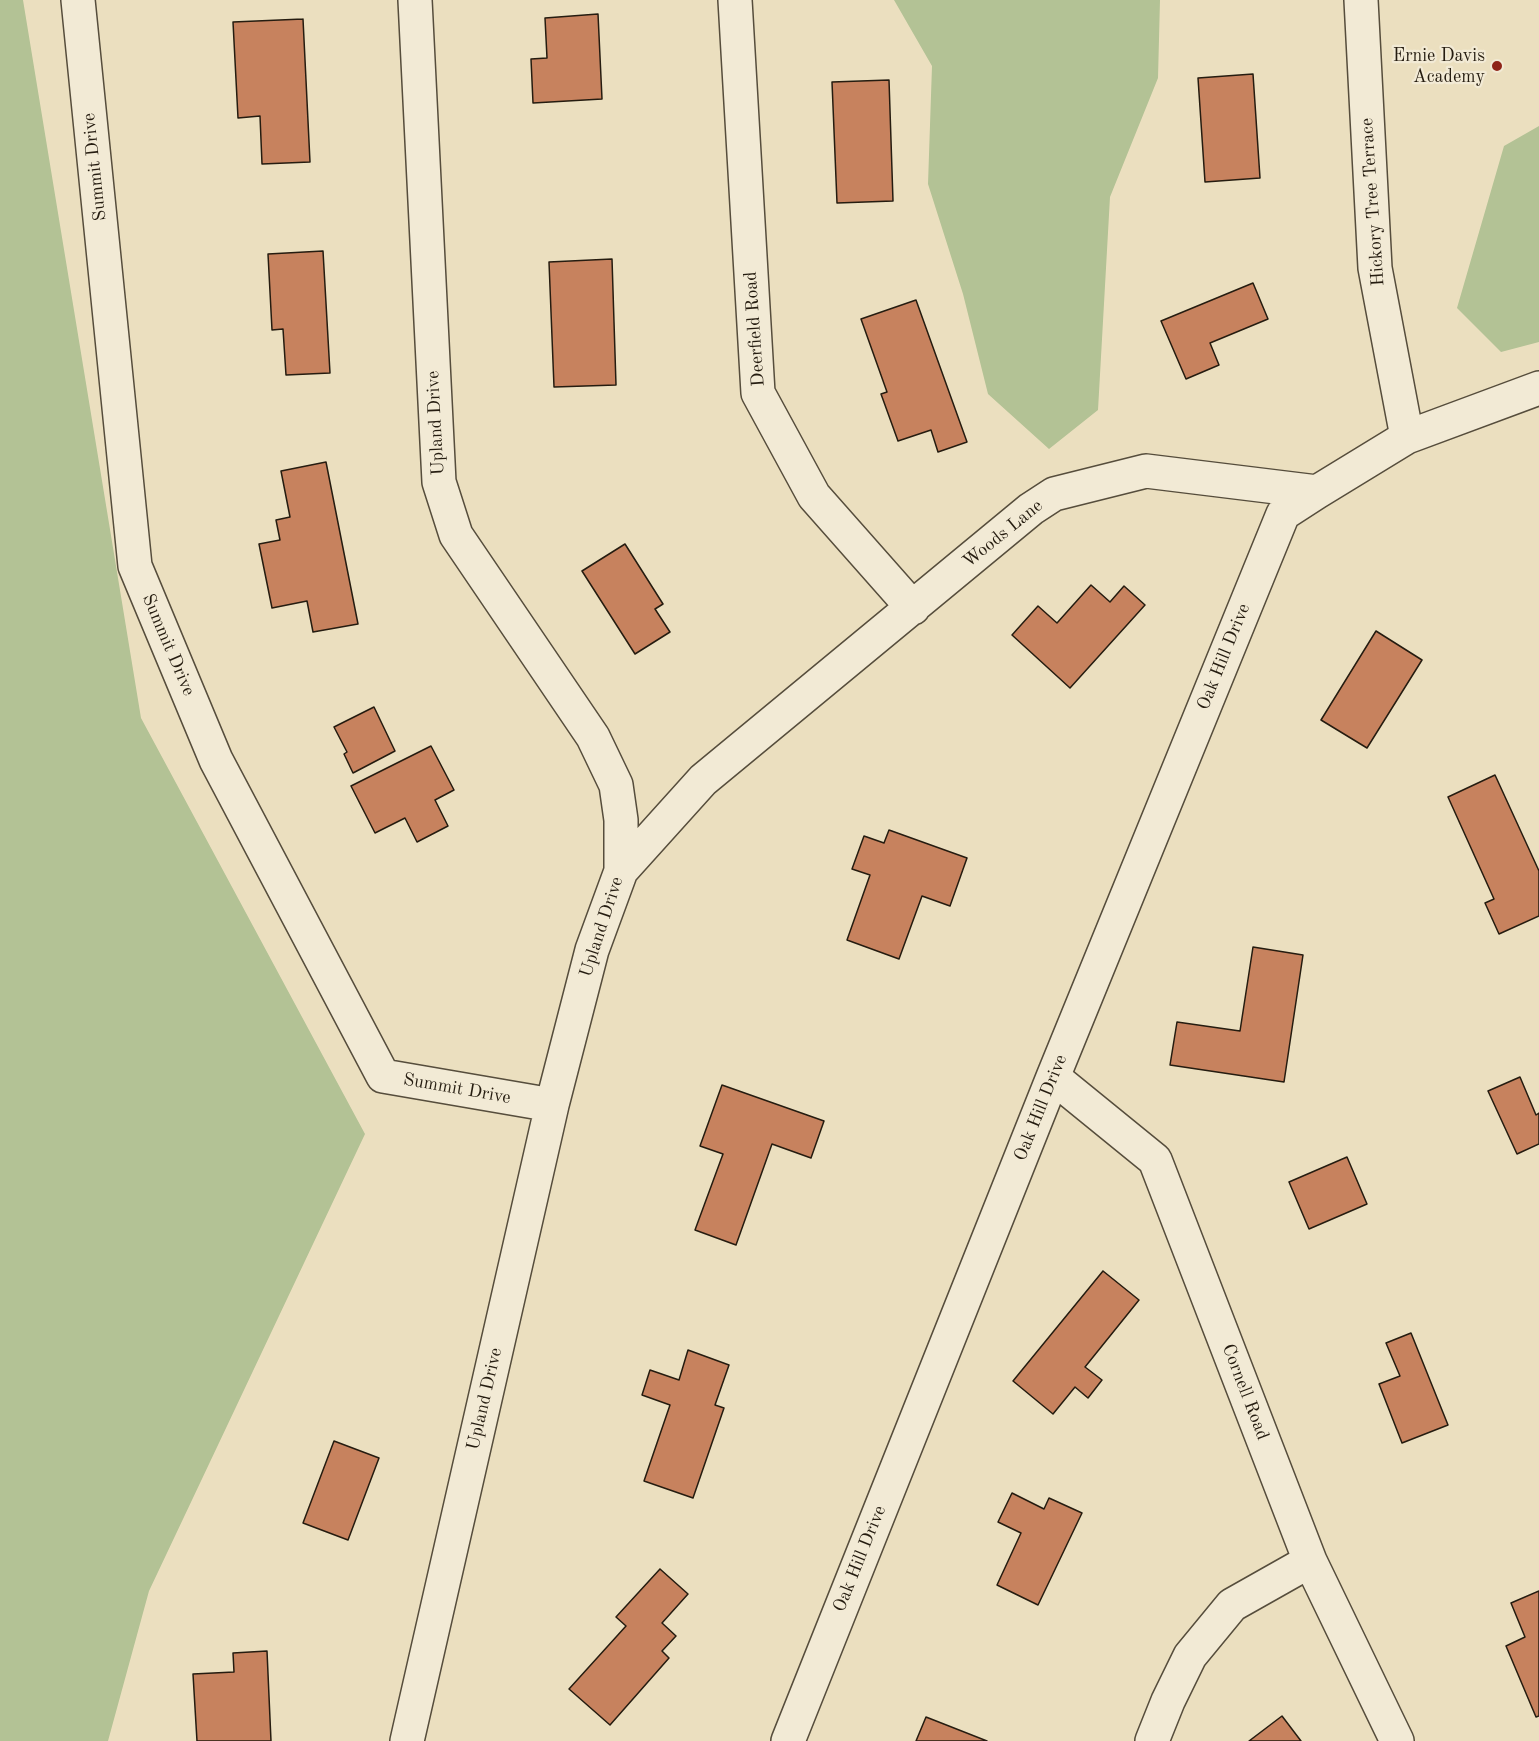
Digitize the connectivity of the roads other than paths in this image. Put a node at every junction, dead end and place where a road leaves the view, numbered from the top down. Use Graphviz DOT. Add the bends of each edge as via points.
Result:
graph roads {
  1 [pos="78,0"];
  2 [pos="415,0"];
  3 [pos="735,0"];
  4 [pos="1361,0"];
  5 [pos="1539,388"];
  6 [pos="1407,437"];
  7 [pos="1317,492"];
  8 [pos="913,608"];
  9 [pos="621,871"];
  10 [pos="1053,1077"];
  11 [pos="552,1106"];
  12 [pos="1310,1561"];
  13 [pos="407,1741"];
  14 [pos="788,1741"];
  15 [pos="1152,1741"];
  16 [pos="1396,1741"];
  1 -- 11 [label="street, Summit Drive" via="135,566 216,760 383,1076"];
  2 -- 9 [label="street, Upland Drive" via="439,482 456,535 593,737 616,784"];
  3 -- 8 [label="street, Deerfield Road" via="758,393 814,496"];
  4 -- 6 [label="street, Hickory Tree Terrace" via="1375,268"];
  5 -- 6 [label="street"];
  6 -- 7 [label="street"];
  7 -- 8 [label="street, Woods Lane" via="1146,471 1054,494 1030,509"];
  7 -- 10 [label="street, Oak Hill Drive" via="1283,514"];
  8 -- 9 [label="street, Woods Lane" via="703,780"];
  9 -- 11 [label="street, Upland Drive" via="592,950"];
  10 -- 12 [label="street, Cornell Road" via="1155,1160"];
  10 -- 14 [label="street, Oak Hill Drive"];
  11 -- 13 [label="street, Upland Drive"];
  12 -- 15 [label="street" via="1232,1605 1190,1656"];
  12 -- 16 [label="street, Cornell Road"];
}
